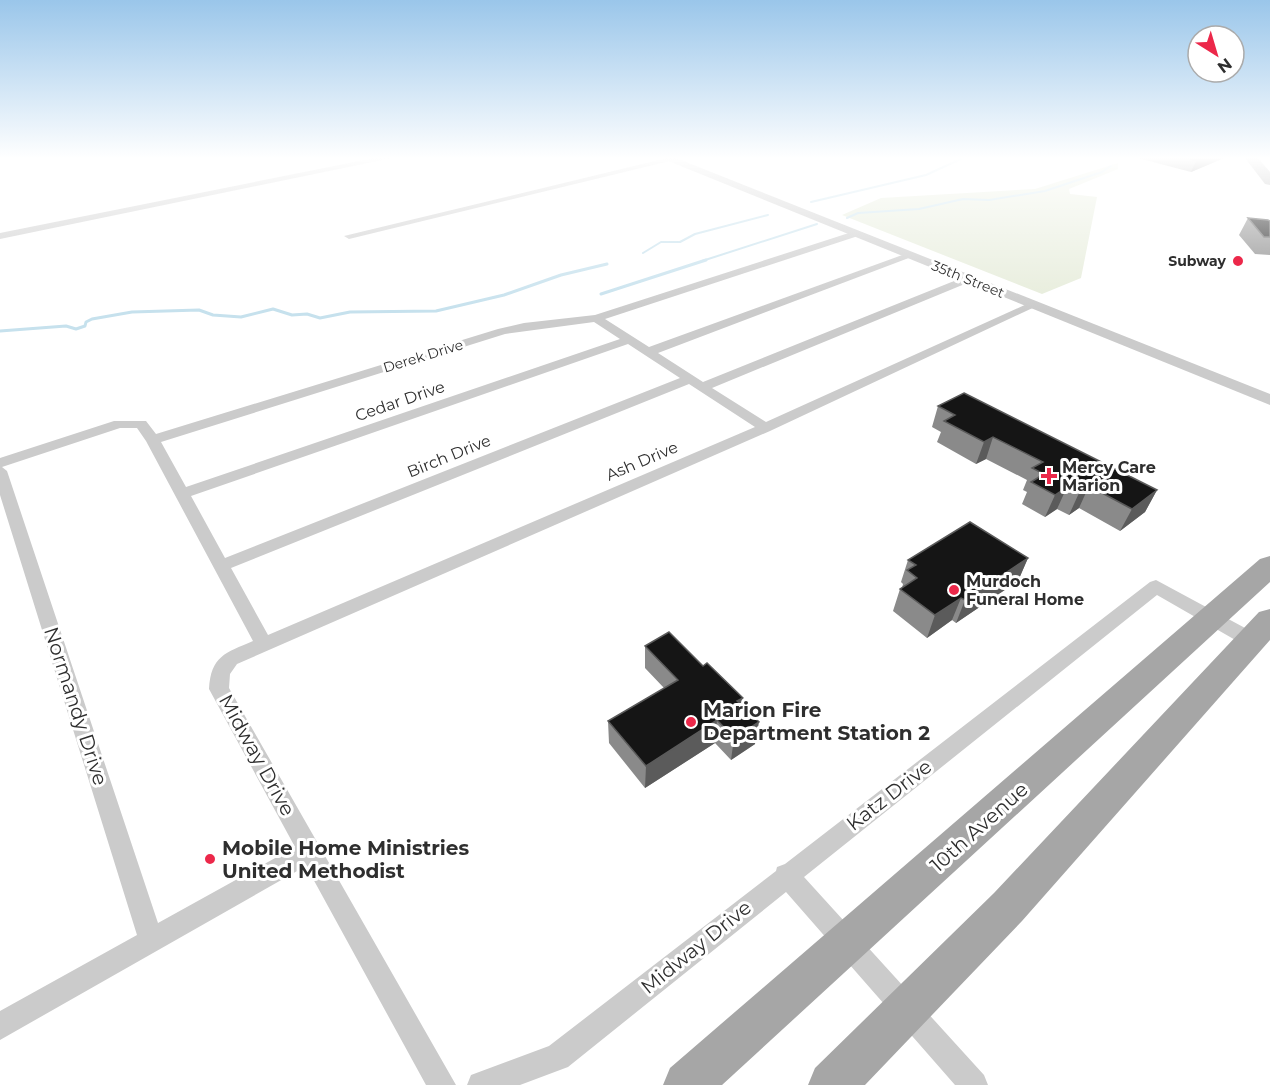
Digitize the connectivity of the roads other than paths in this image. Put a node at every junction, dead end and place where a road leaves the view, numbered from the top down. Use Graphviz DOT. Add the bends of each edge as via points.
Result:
graph roads {
  1 [pos="139,209"];
  2 [pos="463,209"];
  3 [pos="792,209"];
  4 [pos="855,234"];
  5 [pos="350,236"];
  6 [pos="0,237"];
  7 [pos="909,256"];
  8 [pos="968,279"];
  9 [pos="1033,305"];
  10 [pos="596,318"];
  11 [pos="629,340"];
  12 [pos="648,352"];
  13 [pos="697,383"];
  14 [pos="1270,400"];
  15 [pos="765,428"];
  16 [pos="153,440"];
  17 [pos="0,463"];
  18 [pos="0,471"];
  19 [pos="182,494"];
  20 [pos="221,566"];
  21 [pos="1270,566"];
  22 [pos="1214,619"];
  23 [pos="1260,630"];
  24 [pos="264,644"];
  25 [pos="310,851"];
  26 [pos="786,875"];
  27 [pos="151,940"];
  28 [pos="848,944"];
  29 [pos="907,1010"];
  30 [pos="0,1026"];
  31 [pos="442,1085"];
  32 [pos="481,1085"];
  33 [pos="687,1085"];
  34 [pos="831,1085"];
  35 [pos="974,1085"];
  1 -- 6 [label="street"];
  2 -- 5 [label="street"];
  3 -- 4 [label="street, 35th Street"];
  4 -- 7 [label="street, 35th Street"];
  4 -- 10 [label="street, Derek Drive"];
  7 -- 8 [label="street, 35th Street"];
  7 -- 12 [label="street"];
  8 -- 9 [label="street, 35th Street"];
  8 -- 13 [label="street, Birch Drive"];
  9 -- 14 [label="street, 35th Street"];
  9 -- 15 [label="street, Ash Drive"];
  10 -- 11 [label="street"];
  10 -- 16 [label="street, Derek Drive" via="502,331"];
  11 -- 12 [label="street"];
  11 -- 19 [label="street, Cedar Drive"];
  12 -- 13 [label="street"];
  13 -- 15 [label="street"];
  13 -- 20 [label="street, Birch Drive"];
  15 -- 24 [label="street, Ash Drive"];
  16 -- 17 [label="street" via="141,424 119,424"];
  16 -- 19 [label="street"];
  18 -- 27 [label="street, Normandy Drive"];
  19 -- 20 [label="street"];
  20 -- 24 [label="street"];
  21 -- 22 [label="main road, 10th Avenue"];
  22 -- 23 [label="street, Katz Drive"];
  22 -- 26 [label="street, Katz Drive" via="1156,586"];
  22 -- 28 [label="main road, 10th Avenue"];
  23 -- 29 [label="main road" via="1008,908"];
  24 -- 25 [label="street, Midway Drive" via="230,659 219,672 219,689"];
  25 -- 27 [label="street"];
  25 -- 31 [label="street, Midway Drive"];
  26 -- 28 [label="street"];
  26 -- 32 [label="street, Midway Drive" via="558,1058"];
  27 -- 30 [label="street"];
  28 -- 29 [label="street"];
  28 -- 33 [label="main road, 10th Avenue"];
  29 -- 34 [label="main road"];
  29 -- 35 [label="street"];
}
